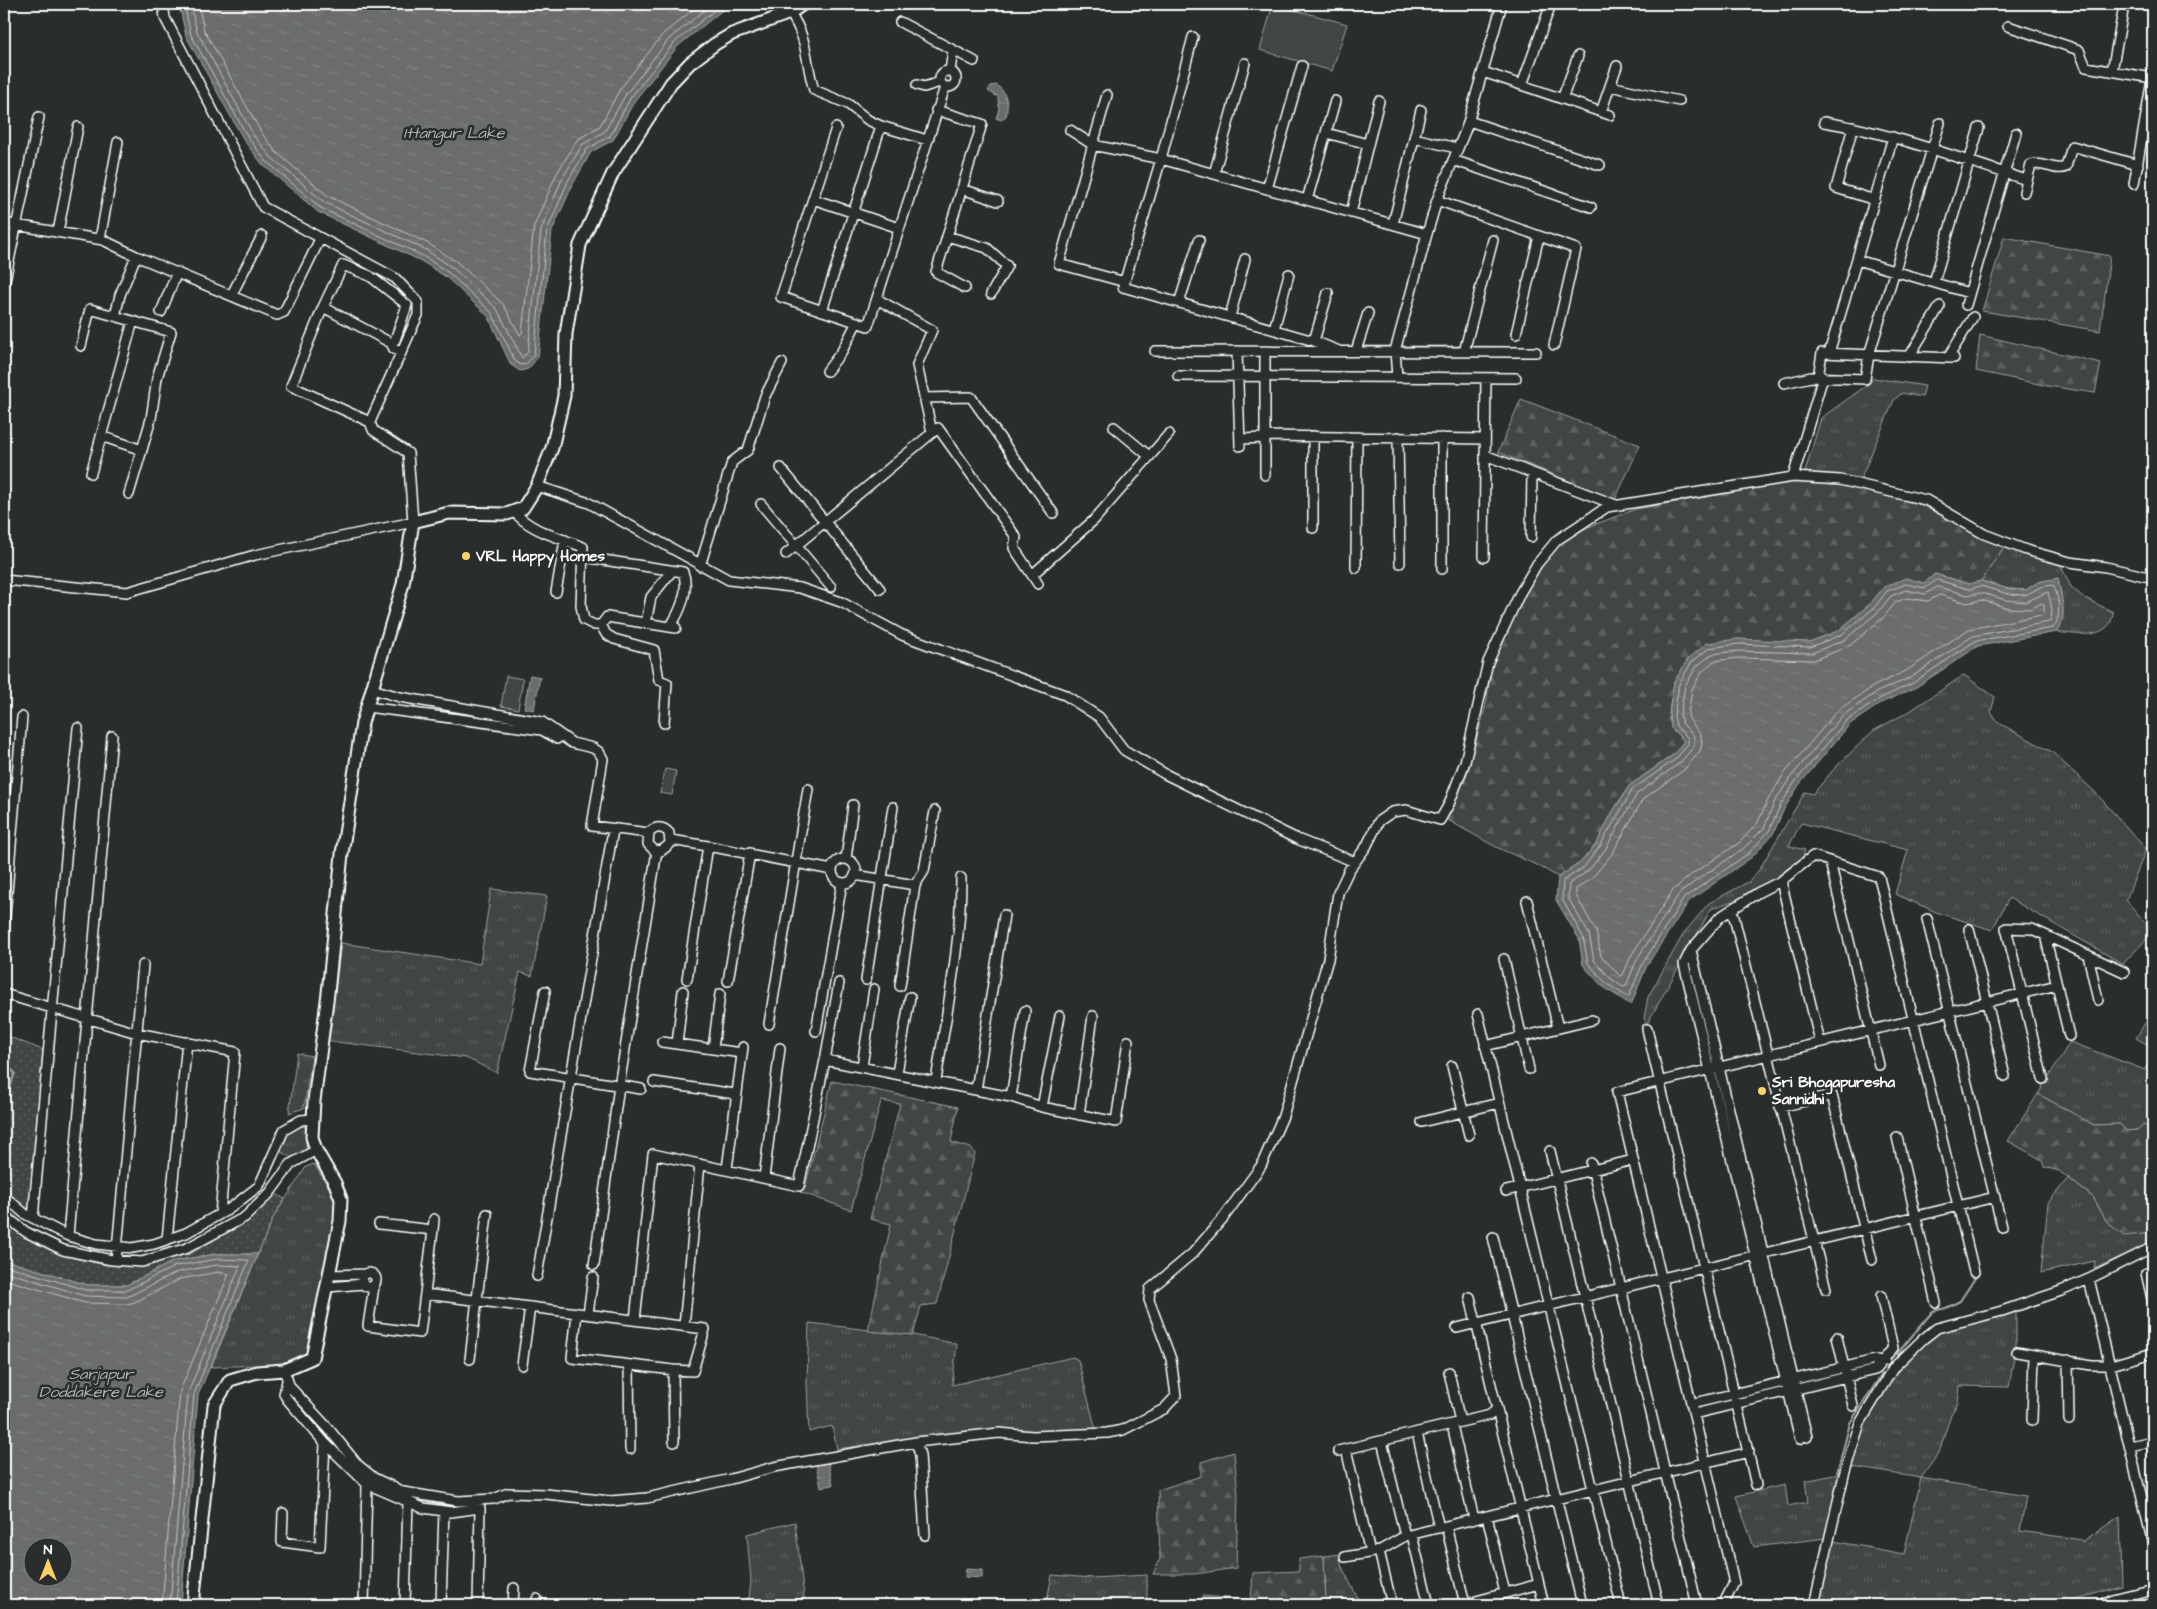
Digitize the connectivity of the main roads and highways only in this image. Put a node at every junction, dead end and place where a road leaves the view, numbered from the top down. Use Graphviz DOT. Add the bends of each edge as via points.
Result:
graph roads {
  1 [pos="803,4"];
  2 [pos="192,1605"];
  1 -- 2 [label="main road" via="790,13 732,34 690,63 671,83 613,173 580,245 566,334 564,396 552,448 537,486 523,508 507,514 449,513 413,522 403,584 362,723 342,854 312,1118 316,1150 341,1199 328,1287 312,1358 285,1375 257,1372 230,1380 214,1405"];
}
